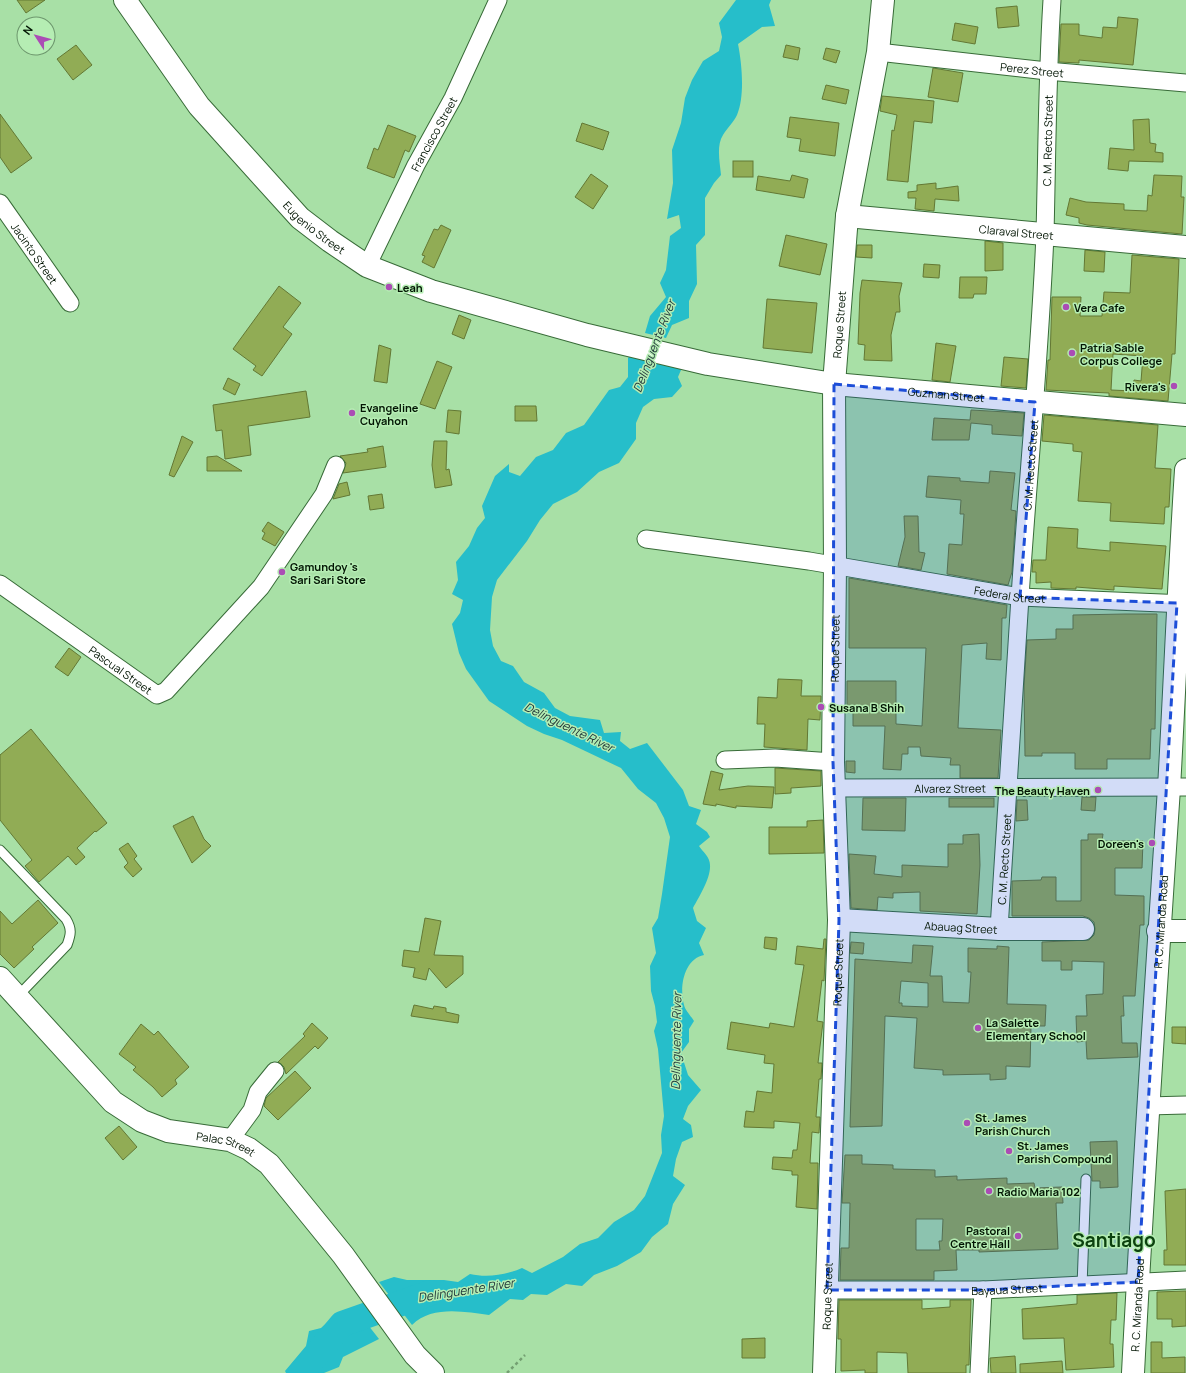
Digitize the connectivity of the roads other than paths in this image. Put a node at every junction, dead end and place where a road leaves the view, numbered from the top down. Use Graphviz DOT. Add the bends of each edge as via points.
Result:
graph roads {
  1 [pos="125,0"];
  2 [pos="498,0"];
  3 [pos="883,0"];
  4 [pos="1052,0"];
  5 [pos="878,52"];
  6 [pos="1047,71"];
  7 [pos="1186,83"];
  8 [pos="0,203"];
  9 [pos="847,216"];
  10 [pos="1045,234"];
  11 [pos="1186,247"];
  12 [pos="367,266"];
  13 [pos="70,303"];
  14 [pos="708,364"];
  15 [pos="834,384"];
  16 [pos="1035,402"];
  17 [pos="1186,415"];
  18 [pos="336,465"];
  19 [pos="1186,470"];
  20 [pos="646,540"];
  21 [pos="835,565"];
  22 [pos="0,584"];
  23 [pos="1020,597"];
  24 [pos="1182,604"];
  25 [pos="725,760"];
  26 [pos="833,762"];
  27 [pos="1177,786"];
  28 [pos="834,788"];
  29 [pos="1009,788"];
  30 [pos="0,850"];
  31 [pos="839,920"];
  32 [pos="998,929"];
  33 [pos="1083,929"];
  34 [pos="1158,931"];
  35 [pos="1186,931"];
  36 [pos="0,978"];
  37 [pos="17,997"];
  38 [pos="275,1071"];
  39 [pos="1186,1105"];
  40 [pos="1147,1106"];
  41 [pos="230,1140"];
  42 [pos="1086,1179"];
  43 [pos="1186,1280"];
  44 [pos="1138,1282"];
  45 [pos="1082,1286"];
  46 [pos="827,1290"];
  47 [pos="983,1290"];
  48 [pos="433,1373"];
  49 [pos="824,1373"];
  50 [pos="979,1373"];
  51 [pos="1133,1373"];
  1 -- 12 [label="street, Eugenio Street" via="199,106 300,218 330,242"];
  2 -- 12 [label="street, Francisco Street" via="453,98"];
  3 -- 5 [label="street, Roque Street"];
  4 -- 6 [label="street, C. M. Recto Street"];
  5 -- 6 [label="street, Perez Street"];
  5 -- 9 [label="street, Roque Street"];
  6 -- 7 [label="street, Perez Street"];
  6 -- 10 [label="street, C. M. Recto Street"];
  8 -- 13 [label="street, Jacinto Street"];
  9 -- 10 [label="street, Claraval Street"];
  9 -- 15 [label="street, Roque Street"];
  10 -- 11 [label="street, Claraval Street"];
  10 -- 16 [label="street, C. M. Recto Street"];
  12 -- 14 [label="street, Eugenio Street" via="431,291 587,335"];
  14 -- 15 [label="street, Guzman Street"];
  15 -- 16 [label="street, Guzman Street"];
  15 -- 21 [label="street, Roque Street"];
  16 -- 17 [label="street, Guzman Street"];
  16 -- 23 [label="street, C. M. Recto Street"];
  18 -- 22 [label="street, Pascual Street" via="324,494 261,587 166,691 157,695"];
  19 -- 24 [label="street, R. C. Miranda Road"];
  20 -- 21 [label="street, Federal Street"];
  21 -- 23 [label="street, Federal Street"];
  21 -- 26 [label="street, Roque Street"];
  23 -- 24 [label="street, Federal Street"];
  23 -- 29 [label="street, C. M. Recto Street"];
  24 -- 27 [label="street, R. C. Miranda Road"];
  25 -- 26 [label="street" via="775,758"];
  26 -- 28 [label="street, Roque Street"];
  27 -- 29 [label="street, Alvarez Street"];
  27 -- 34 [label="street, R. C. Miranda Road"];
  28 -- 29 [label="street, Alvarez Street"];
  28 -- 31 [label="street, Roque Street"];
  29 -- 32 [label="street, C. M. Recto Street"];
  30 -- 37 [label="lane" via="71,927 67,945"];
  31 -- 32 [label="street, Abauag Street"];
  31 -- 46 [label="street, Roque Street"];
  32 -- 33 [label="street, Abauag Street"];
  34 -- 35 [label="street"];
  34 -- 40 [label="street, R. C. Miranda Road"];
  36 -- 37 [label="street, Palac Street"];
  37 -- 41 [label="street, Palac Street" via="113,1102 142,1121 168,1131"];
  38 -- 41 [label="street" via="258,1092 252,1110"];
  39 -- 40 [label="street"];
  40 -- 44 [label="street, R. C. Miranda Road"];
  41 -- 48 [label="street, Palac Street" via="249,1149 269,1164 343,1255 415,1355"];
  42 -- 45 [label="lane"];
  43 -- 44 [label="street, Bayaua Street"];
  44 -- 45 [label="street, Bayaua Street"];
  44 -- 51 [label="street, R. C. Miranda Road"];
  45 -- 47 [label="street, Bayaua Street"];
  46 -- 47 [label="street, Bayaua Street"];
  46 -- 49 [label="street, Roque Street"];
  47 -- 50 [label="street"];
}
